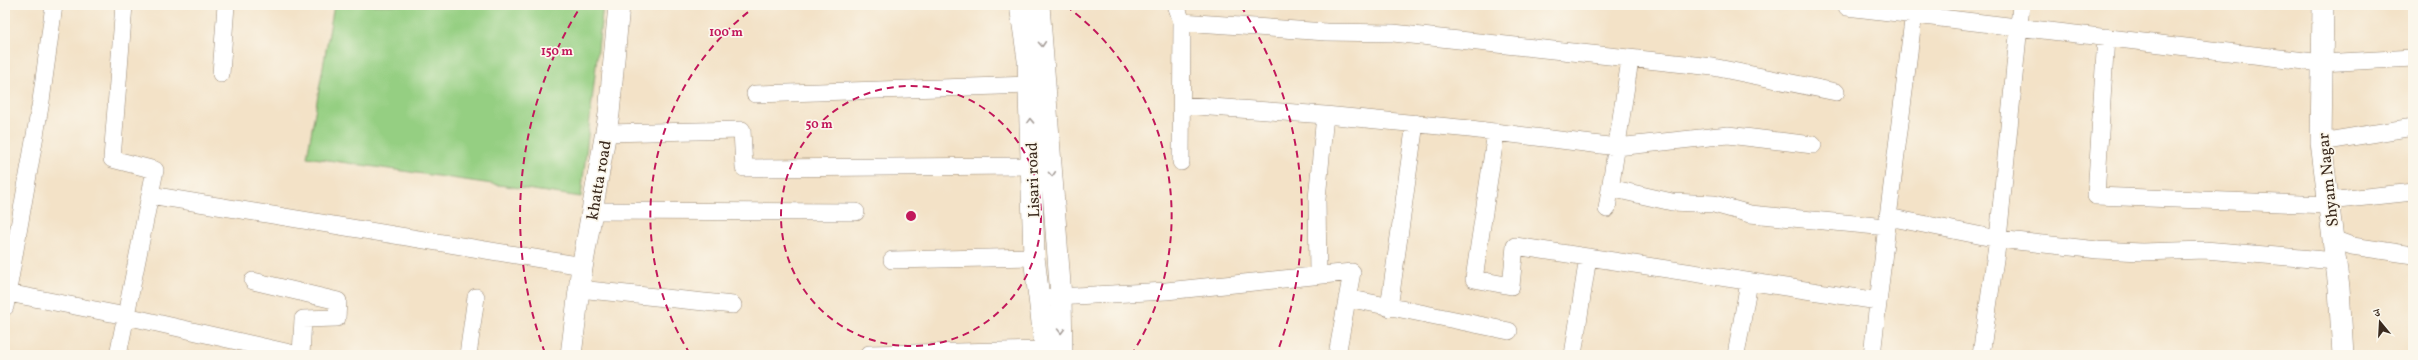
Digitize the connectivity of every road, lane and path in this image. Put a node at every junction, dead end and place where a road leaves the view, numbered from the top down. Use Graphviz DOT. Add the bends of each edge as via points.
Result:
graph roads {
  1 [pos="54,5"];
  2 [pos="124,5"];
  3 [pos="226,5"];
  4 [pos="619,5"];
  5 [pos="1020,5"];
  6 [pos="1039,5"];
  7 [pos="1176,5"];
  8 [pos="1847,5"];
  9 [pos="2021,5"];
  10 [pos="2323,5"];
  11 [pos="1914,10"];
  12 [pos="1182,22"];
  13 [pos="2020,27"];
  14 [pos="2106,37"];
  15 [pos="2413,58"];
  16 [pos="1630,60"];
  17 [pos="2322,63"];
  18 [pos="221,74"];
  19 [pos="1029,85"];
  20 [pos="1836,92"];
  21 [pos="755,94"];
  22 [pos="1182,105"];
  23 [pos="1325,115"];
  24 [pos="1415,123"];
  25 [pos="2413,127"];
  26 [pos="1496,132"];
  27 [pos="606,133"];
  28 [pos="2322,142"];
  29 [pos="1812,145"];
  30 [pos="1617,147"];
  31 [pos="1181,162"];
  32 [pos="1032,166"];
  33 [pos="1610,188"];
  34 [pos="2413,192"];
  35 [pos="150,195"];
  36 [pos="2329,203"];
  37 [pos="1607,209"];
  38 [pos="592,211"];
  39 [pos="856,212"];
  40 [pos="1887,222"];
  41 [pos="1998,238"];
  42 [pos="2333,239"];
  43 [pos="2413,255"];
  44 [pos="1034,257"];
  45 [pos="1588,257"];
  46 [pos="892,260"];
  47 [pos="2336,261"];
  48 [pos="582,266"];
  49 [pos="1318,275"];
  50 [pos="253,281"];
  51 [pos="1750,282"];
  52 [pos="579,289"];
  53 [pos="476,297"];
  54 [pos="1061,297"];
  55 [pos="1039,298"];
  56 [pos="1347,298"];
  57 [pos="6,300"];
  58 [pos="1878,300"];
  59 [pos="733,304"];
  60 [pos="1389,308"];
  61 [pos="126,316"];
  62 [pos="1509,331"];
  63 [pos="1051,353"];
  64 [pos="869,354"];
  65 [pos="118,355"];
  66 [pos="300,355"];
  67 [pos="468,355"];
  68 [pos="571,355"];
  69 [pos="1337,355"];
  70 [pos="1574,355"];
  71 [pos="1736,355"];
  72 [pos="1872,355"];
  73 [pos="1981,355"];
  74 [pos="2343,355"];
  1 -- 57 [label="street" via="42,101"];
  2 -- 35 [label="street" via="112,159 155,170"];
  3 -- 18 [label="street"];
  4 -- 27 [label="street, khatta road"];
  5 -- 19 [label="street, Lisari road"];
  6 -- 54 [label="street, Lisari road, one-way"];
  7 -- 12 [label="street"];
  8 -- 11 [label="street"];
  9 -- 13 [label="street"];
  10 -- 17 [label="street, Shyam Nagar"];
  11 -- 13 [label="street"];
  11 -- 40 [label="street"];
  12 -- 16 [label="street" via="1326,32 1394,33"];
  12 -- 22 [label="street"];
  13 -- 14 [label="street"];
  13 -- 41 [label="street"];
  14 -- 17 [label="street"];
  14 -- 36 [label="street" via="2096,196"];
  15 -- 17 [label="street"];
  16 -- 20 [label="street" via="1713,67"];
  16 -- 30 [label="street"];
  17 -- 28 [label="street, Shyam Nagar"];
  19 -- 21 [label="street"];
  32 -- 19 [label="street, Lisari road, one-way"];
  22 -- 23 [label="street"];
  22 -- 31 [label="street"];
  23 -- 24 [label="street"];
  23 -- 49 [label="street" via="1317,199"];
  24 -- 26 [label="street"];
  24 -- 60 [label="street"];
  25 -- 28 [label="street"];
  26 -- 30 [label="street"];
  26 -- 45 [label="street" via="1474,278 1511,286 1515,246"];
  27 -- 32 [label="street" via="742,130 744,168"];
  27 -- 38 [label="street, khatta road"];
  28 -- 36 [label="street, Shyam Nagar"];
  29 -- 30 [label="street" via="1728,136"];
  30 -- 33 [label="street"];
  32 -- 44 [label="street, Lisari road"];
  33 -- 37 [label="street"];
  33 -- 40 [label="street" via="1672,202 1714,204 1750,214"];
  34 -- 36 [label="street"];
  35 -- 48 [label="street"];
  35 -- 61 [label="street"];
  36 -- 42 [label="street, Shyam Nagar"];
  38 -- 39 [label="street"];
  38 -- 48 [label="street, khatta road"];
  40 -- 41 [label="street"];
  40 -- 58 [label="street"];
  41 -- 47 [label="street" via="2098,250 2205,250"];
  41 -- 73 [label="street"];
  42 -- 43 [label="street" via="2352,246"];
  42 -- 47 [label="street, Shyam Nagar"];
  44 -- 46 [label="street"];
  44 -- 55 [label="street, Lisari road"];
  45 -- 51 [label="street"];
  45 -- 70 [label="street"];
  47 -- 74 [label="street, Shyam Nagar"];
  48 -- 52 [label="street, khatta road"];
  49 -- 54 [label="street" via="1166,291"];
  49 -- 56 [label="street" via="1352,272"];
  50 -- 66 [label="street" via="338,301 337,318 303,319"];
  51 -- 58 [label="street"];
  51 -- 71 [label="street"];
  52 -- 59 [label="street"];
  52 -- 68 [label="street, khatta road"];
  53 -- 67 [label="street"];
  54 -- 55 [label="street"];
  54 -- 63 [label="street, Lisari road, one-way"];
  55 -- 63 [label="street, Lisari road"];
  56 -- 60 [label="street"];
  56 -- 69 [label="street"];
  57 -- 61 [label="street"];
  58 -- 72 [label="street"];
  60 -- 62 [label="street"];
  61 -- 65 [label="street"];
  61 -- 66 [label="street"];
  63 -- 64 [label="street"];
}
